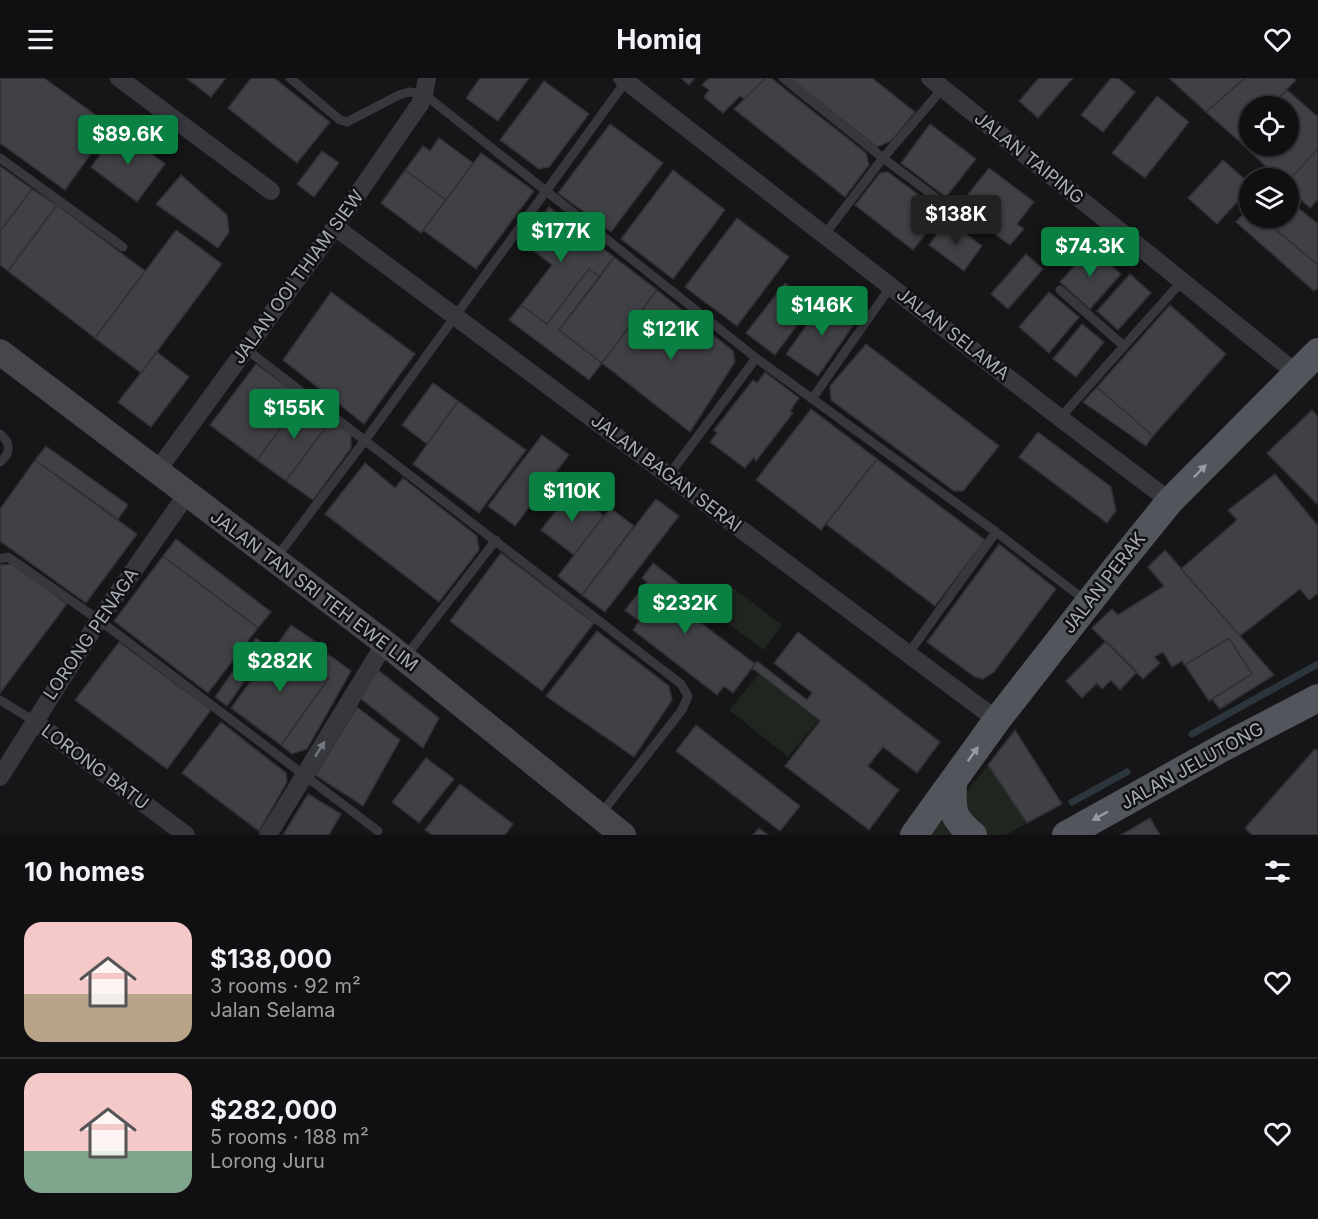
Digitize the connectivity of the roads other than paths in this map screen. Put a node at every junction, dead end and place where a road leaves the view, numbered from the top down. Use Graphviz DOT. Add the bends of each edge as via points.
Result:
graph roads {
  1 [pos="120,78"];
  2 [pos="290,78"];
  3 [pos="783,78"];
  4 [pos="624,79"];
  5 [pos="937,83"];
  6 [pos="426,86"];
  7 [pos="0,158"];
  8 [pos="883,158"];
  9 [pos="271,191"];
  10 [pos="546,192"];
  11 [pos="947,206"];
  12 [pos="335,227"];
  13 [pos="825,234"];
  14 [pos="123,247"];
  15 [pos="1182,281"];
  16 [pos="891,286"];
  17 [pos="1060,290"];
  18 [pos="455,316"];
  19 [pos="1124,346"];
  20 [pos="246,349"];
  21 [pos="0,352"];
  22 [pos="1318,352"];
  23 [pos="756,358"];
  24 [pos="1296,373"];
  25 [pos="812,399"];
  26 [pos="1060,418"];
  27 [pos="0,434"];
  28 [pos="366,439"];
  29 [pos="0,462"];
  30 [pos="157,471"];
  31 [pos="669,476"];
  32 [pos="187,494"];
  33 [pos="1170,501"];
  34 [pos="996,532"];
  35 [pos="496,540"];
  36 [pos="0,559"];
  37 [pos="275,559"];
  38 [pos="1088,602"];
  39 [pos="99,620"];
  40 [pos="395,651"];
  41 [pos="908,654"];
  42 [pos="1318,698"];
  43 [pos="0,700"];
  44 [pos="997,720"];
  45 [pos="34,721"];
  46 [pos="305,774"];
  47 [pos="0,777"];
  48 [pos="952,782"];
  49 [pos="600,816"];
  50 [pos="378,831"];
  51 [pos="186,835"];
  52 [pos="268,835"];
  53 [pos="623,835"];
  54 [pos="914,835"];
  55 [pos="973,835"];
  56 [pos="1066,835"];
  1 -- 9 [label="street"];
  2 -- 6 [label="lane" via="347,122 399,95"];
  3 -- 8 [label="lane"];
  4 -- 10 [label="lane"];
  4 -- 13 [label="street, JALAN SELAMA"];
  5 -- 8 [label="lane"];
  5 -- 15 [label="street, JALAN TAIPING"];
  6 -- 10 [label="lane"];
  6 -- 12 [label="street, JALAN OOI THIAM SIEW" via="420,104"];
  7 -- 14 [label="lane"];
  8 -- 11 [label="lane"];
  8 -- 13 [label="lane"];
  10 -- 18 [label="lane"];
  10 -- 23 [label="lane"];
  12 -- 18 [label="street, JALAN BAGAN SERAI"];
  12 -- 20 [label="street, JALAN OOI THIAM SIEW"];
  13 -- 16 [label="street, JALAN SELAMA"];
  15 -- 19 [label="lane"];
  15 -- 24 [label="street, JALAN TAIPING"];
  16 -- 25 [label="lane"];
  16 -- 26 [label="street, JALAN SELAMA"];
  17 -- 19 [label="lane"];
  18 -- 28 [label="lane"];
  18 -- 31 [label="street, JALAN BAGAN SERAI"];
  19 -- 26 [label="lane"];
  20 -- 28 [label="lane"];
  20 -- 30 [label="street, JALAN OOI THIAM SIEW"];
  21 -- 30 [label="main road, JALAN TAN SRI TEH EWE LIM"];
  22 -- 24 [label="main road, JALAN PERAK"];
  23 -- 25 [label="lane"];
  23 -- 31 [label="lane"];
  33 -- 24 [label="main road, JALAN PERAK, one-way"];
  25 -- 34 [label="lane"];
  26 -- 33 [label="street, JALAN SELAMA"];
  27 -- 29 [label="lane" via="9,450"];
  28 -- 35 [label="lane"];
  28 -- 37 [label="lane"];
  30 -- 32 [label="main road, JALAN TAN SRI TEH EWE LIM"];
  31 -- 41 [label="street, JALAN BAGAN SERAI"];
  32 -- 37 [label="main road, JALAN TAN SRI TEH EWE LIM"];
  32 -- 39 [label="street, LORONG PENAGA"];
  33 -- 38 [label="main road, JALAN PERAK"];
  34 -- 38 [label="lane"];
  34 -- 41 [label="lane"];
  35 -- 40 [label="lane"];
  35 -- 49 [label="lane" via="681,684 688,696 682,710"];
  36 -- 39 [label="lane" via="8,558 22,566"];
  37 -- 40 [label="main road, JALAN TAN SRI TEH EWE LIM"];
  38 -- 44 [label="main road, JALAN PERAK"];
  39 -- 45 [label="street, LORONG PENAGA"];
  39 -- 46 [label="lane"];
  46 -- 40 [label="street, one-way"];
  40 -- 49 [label="main road, JALAN TAN SRI TEH EWE LIM"];
  41 -- 44 [label="street, JALAN BAGAN SERAI"];
  42 -- 56 [label="main road, JALAN JELUTONG, one-way"];
  43 -- 45 [label="lane"];
  48 -- 44 [label="main road, JALAN PERAK, one-way"];
  45 -- 47 [label="street, LORONG PENAGA"];
  45 -- 51 [label="street, LORONG BATU"];
  46 -- 50 [label="lane"];
  46 -- 52 [label="street"];
  48 -- 54 [label="main road, JALAN PERAK"];
  48 -- 55 [label="main road" via="952,806 957,821"];
  49 -- 53 [label="main road, JALAN TAN SRI TEH EWE LIM"];
}
